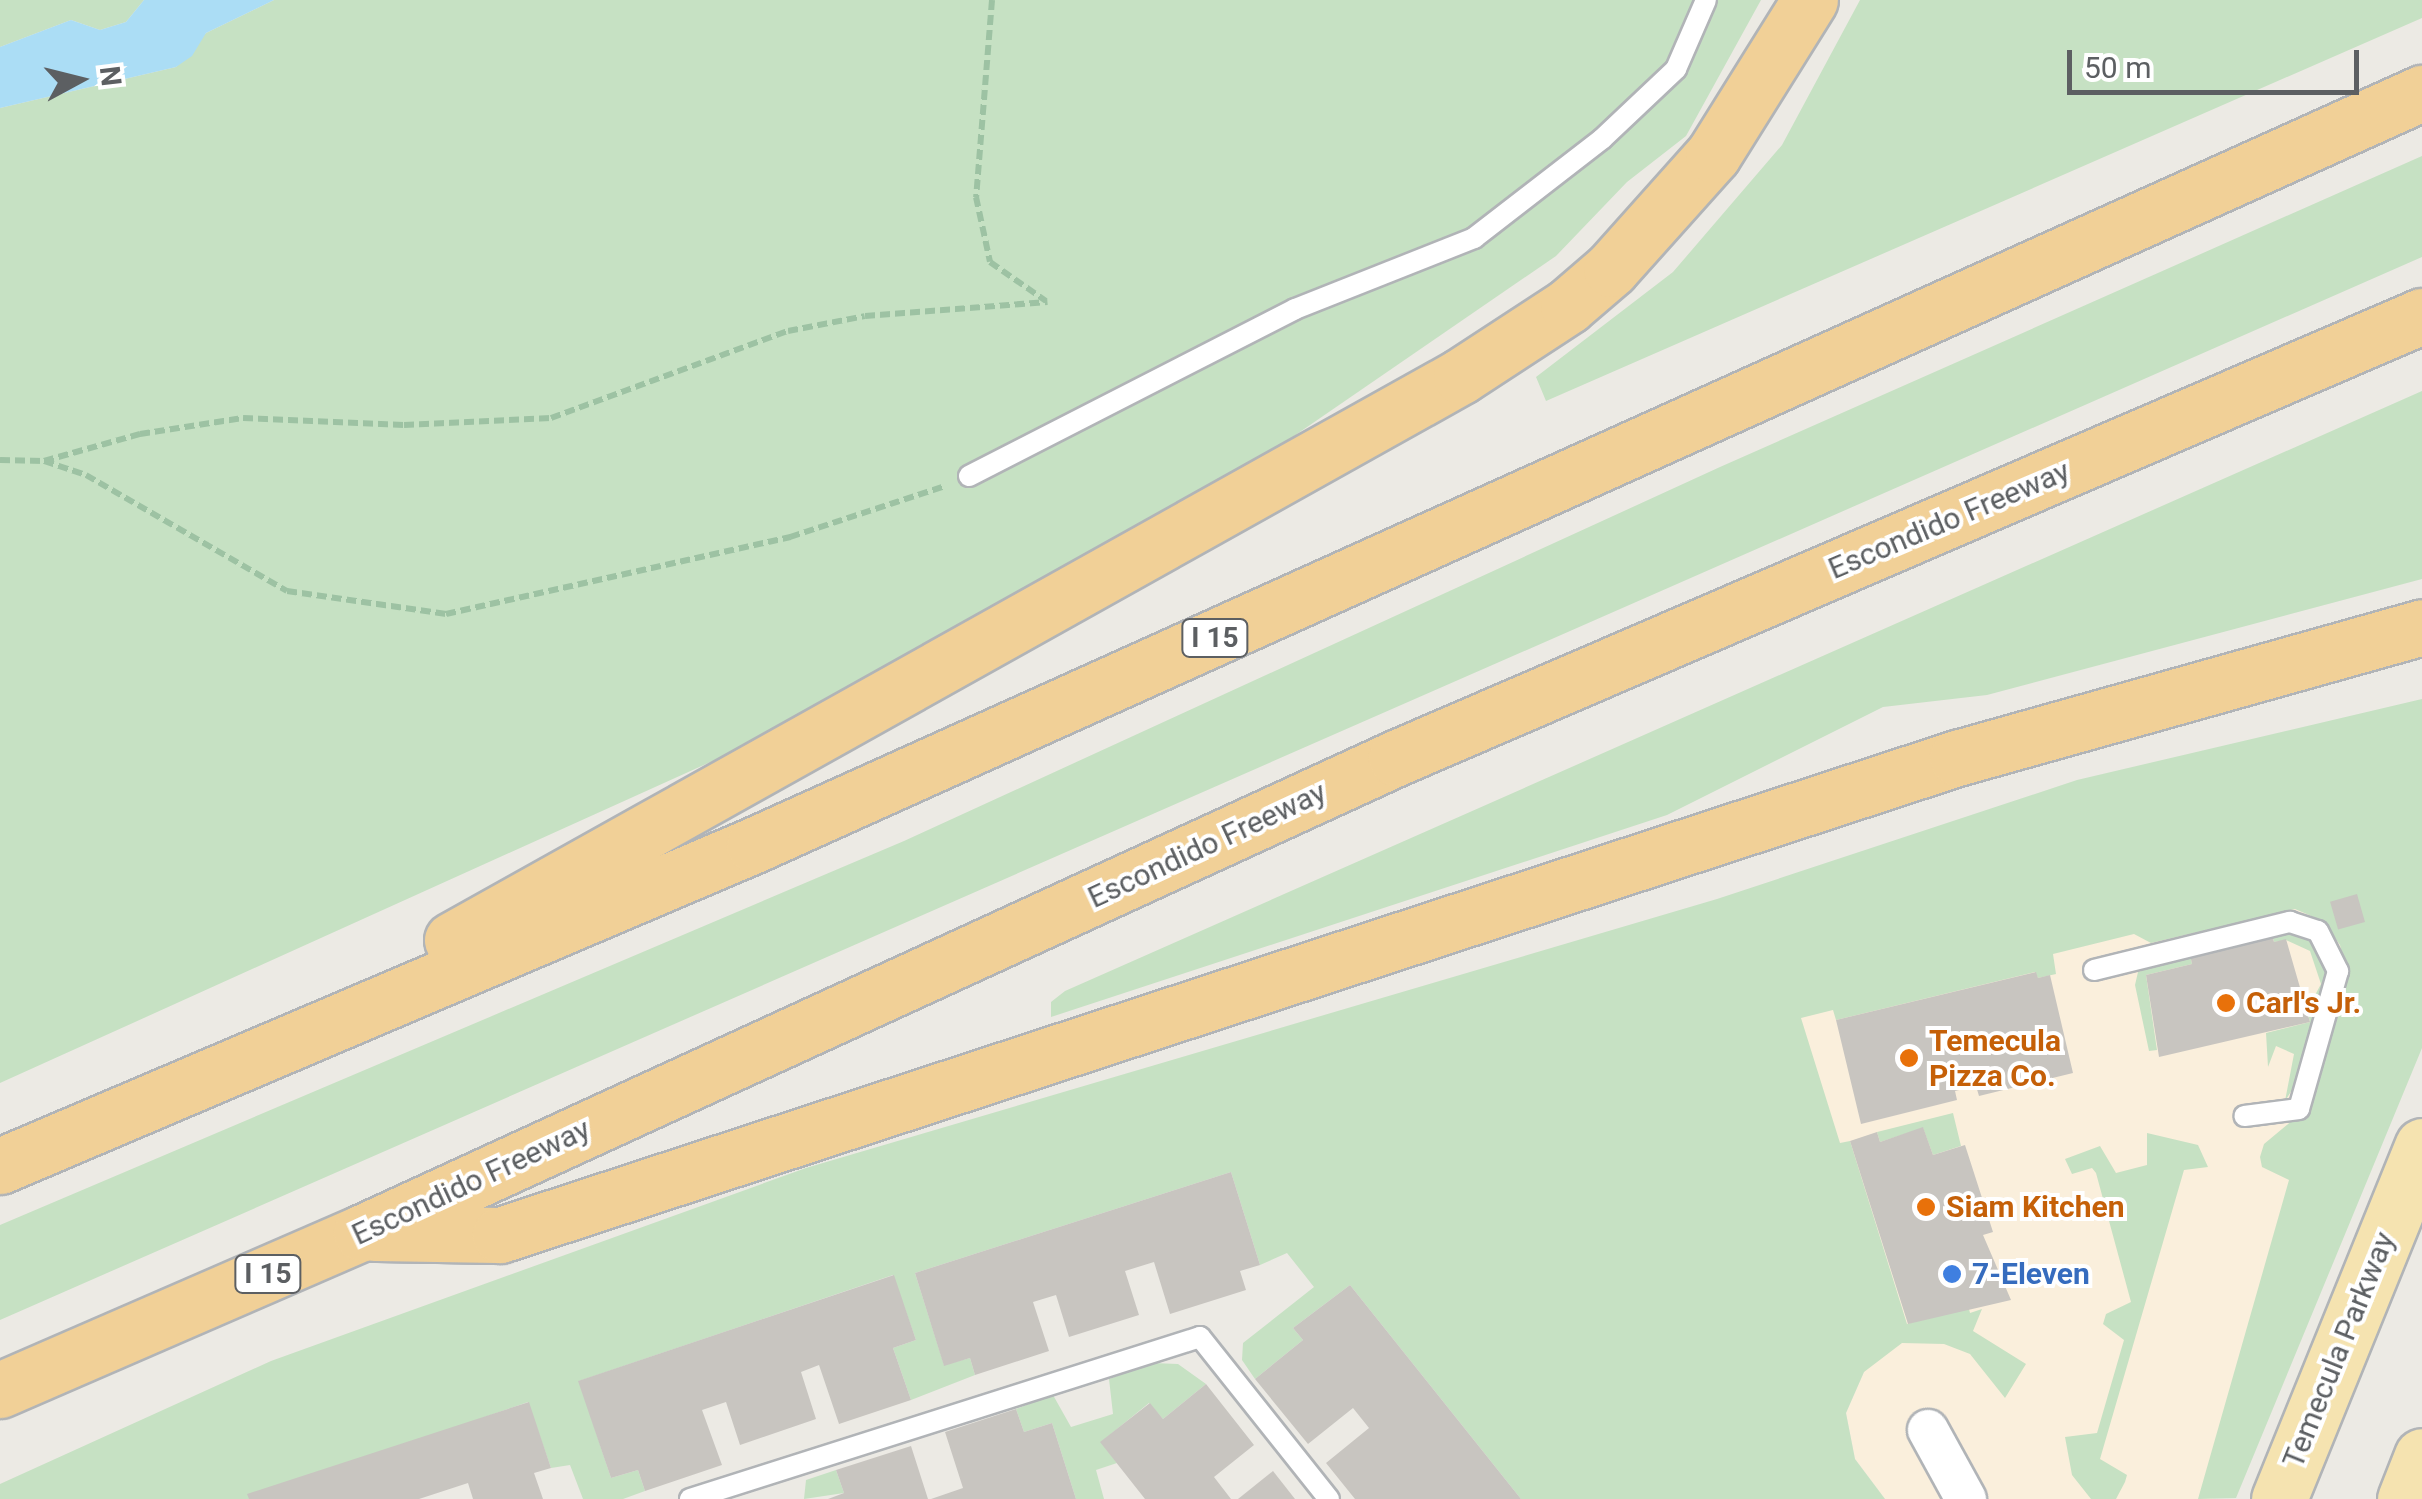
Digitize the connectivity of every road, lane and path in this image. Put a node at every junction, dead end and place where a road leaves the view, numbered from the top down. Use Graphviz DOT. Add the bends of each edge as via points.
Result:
graph roads {
  1 [pos="992,0"];
  2 [pos="1706,0"];
  3 [pos="1810,0"];
  4 [pos="2422,93"];
  5 [pos="2422,316"];
  6 [pos="0,460"];
  7 [pos="44,461"];
  8 [pos="969,476"];
  9 [pos="2422,627"];
  10 [pos="2094,970"];
  11 [pos="200,1080"];
  12 [pos="2244,1116"];
  13 [pos="2422,1146"];
  14 [pos="0,1166"];
  15 [pos="361,1232"];
  16 [pos="0,1390"];
  17 [pos="1928,1430"];
  18 [pos="2422,1456"];
  19 [pos="690,1499"];
  20 [pos="1329,1499"];
  21 [pos="1966,1499"];
  22 [pos="2280,1499"];
  23 [pos="2405,1499"];
  1 -- 7 [label="path" via="976,197 990,262 1047,302 865,316 788,331 552,418 404,425 243,418 140,434"];
  2 -- 8 [label="lane" via="1676,69 1602,139 1474,238 1295,309"];
  3 -- 11 [label="highway" via="1754,98 1658,220 1611,269 1518,340"];
  4 -- 11 [label="highway, I 15" via="754,846"];
  5 -- 15 [label="highway, Escondido Freeway / I 15" via="1396,758"];
  6 -- 7 [label="path"];
  7 -- 8 [label="path" via="86,475 288,591 446,614 790,537"];
  9 -- 15 [label="highway" via="1956,758 500,1234"];
  10 -- 12 [label="lane" via="2290,922 2318,930 2338,971 2298,1109"];
  11 -- 14 [label="highway, I 15"];
  13 -- 22 [label="main road, Temecula Parkway"];
  15 -- 16 [label="highway, Escondido Freeway / I 15"];
  17 -- 21 [label="street"];
  18 -- 23 [label="main road"];
  19 -- 20 [label="lane" via="1200,1337"];
}
